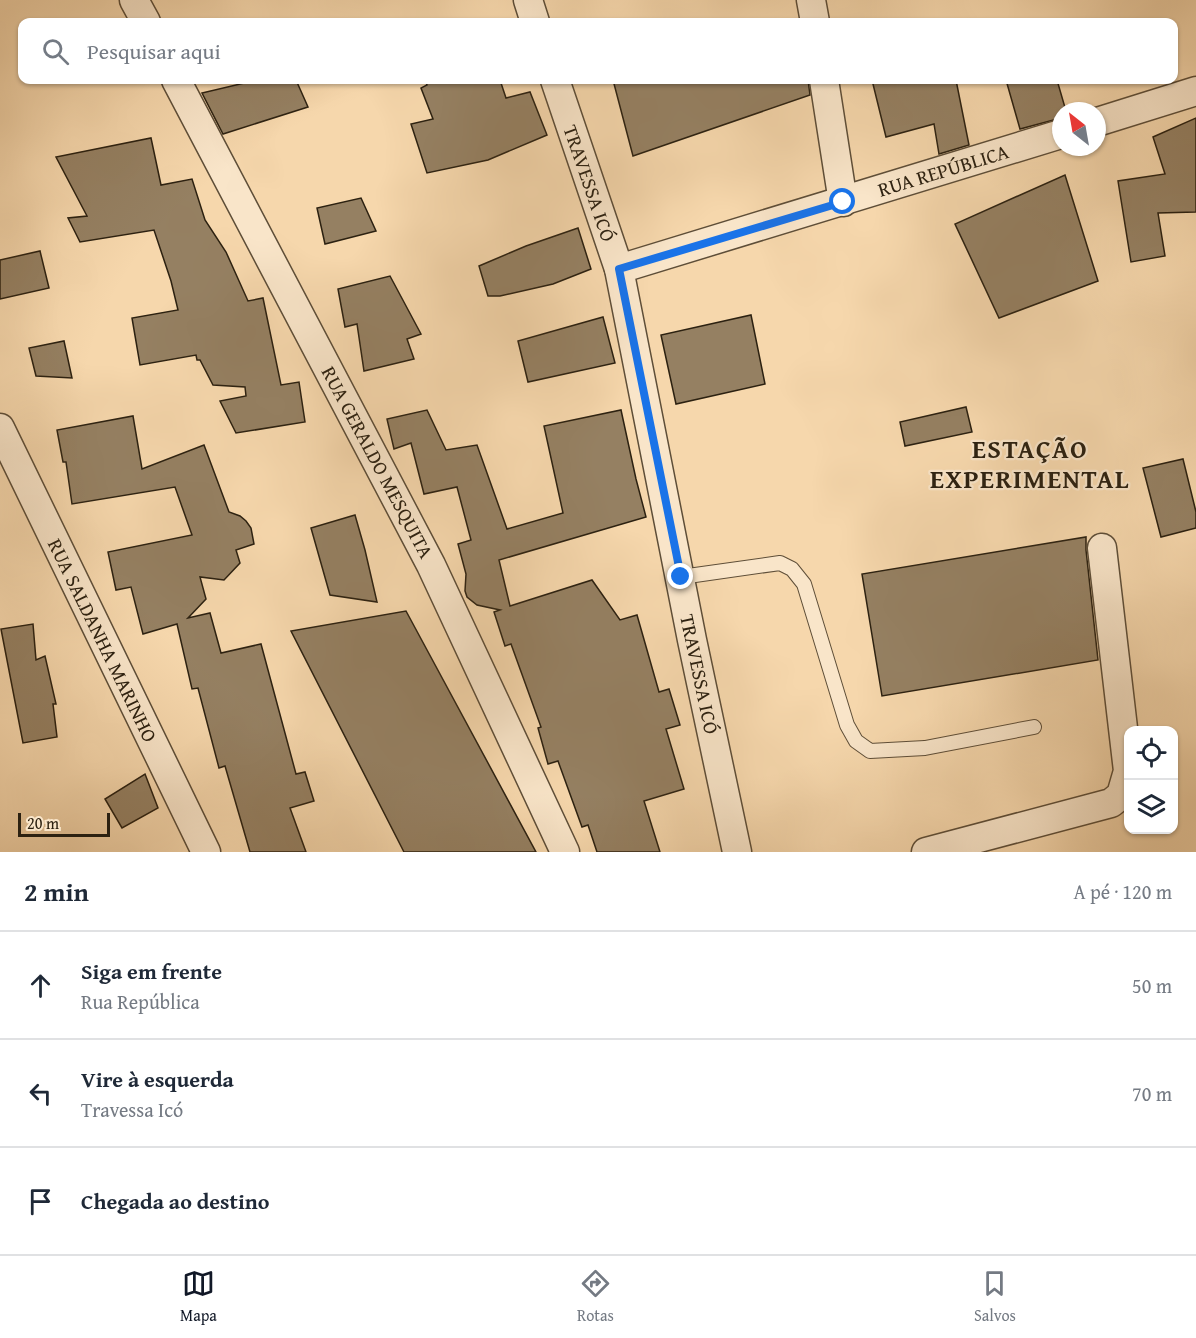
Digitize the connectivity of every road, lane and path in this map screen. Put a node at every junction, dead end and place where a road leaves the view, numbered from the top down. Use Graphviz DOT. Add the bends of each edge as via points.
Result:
graph roads {
  1 [pos="135,0"];
  2 [pos="528,0"];
  3 [pos="811,0"];
  4 [pos="144,18"];
  5 [pos="534,18"];
  6 [pos="814,18"];
  7 [pos="178,84"];
  8 [pos="556,84"];
  9 [pos="825,84"];
  10 [pos="1196,91"];
  11 [pos="1106,119"];
  12 [pos="1052,137"];
  13 [pos="843,202"];
  14 [pos="619,269"];
  15 [pos="0,428"];
  16 [pos="1102,548"];
  17 [pos="681,577"];
  18 [pos="1034,727"];
  19 [pos="206,852"];
  20 [pos="565,852"];
  21 [pos="737,852"];
  22 [pos="926,852"];
  1 -- 4 [label="street"];
  2 -- 5 [label="street"];
  3 -- 6 [label="street"];
  7 -- 20 [label="street, RUA GERALDO MESQUITA" via="431,565"];
  8 -- 14 [label="street, TRAVESSA ICÓ"];
  9 -- 13 [label="street"];
  10 -- 11 [label="street"];
  12 -- 13 [label="street, RUA REPÚBLICA"];
  13 -- 14 [label="street, RUA REPÚBLICA"];
  14 -- 17 [label="street, TRAVESSA ICÓ"];
  15 -- 19 [label="street, RUA SALDANHA MARINHO"];
  16 -- 22 [label="street" via="1128,771 1121,795 1111,803"];
  17 -- 18 [label="lane" via="780,563 792,569 804,584 848,725 856,741 870,751 925,748"];
  17 -- 21 [label="street, TRAVESSA ICÓ"];
}
